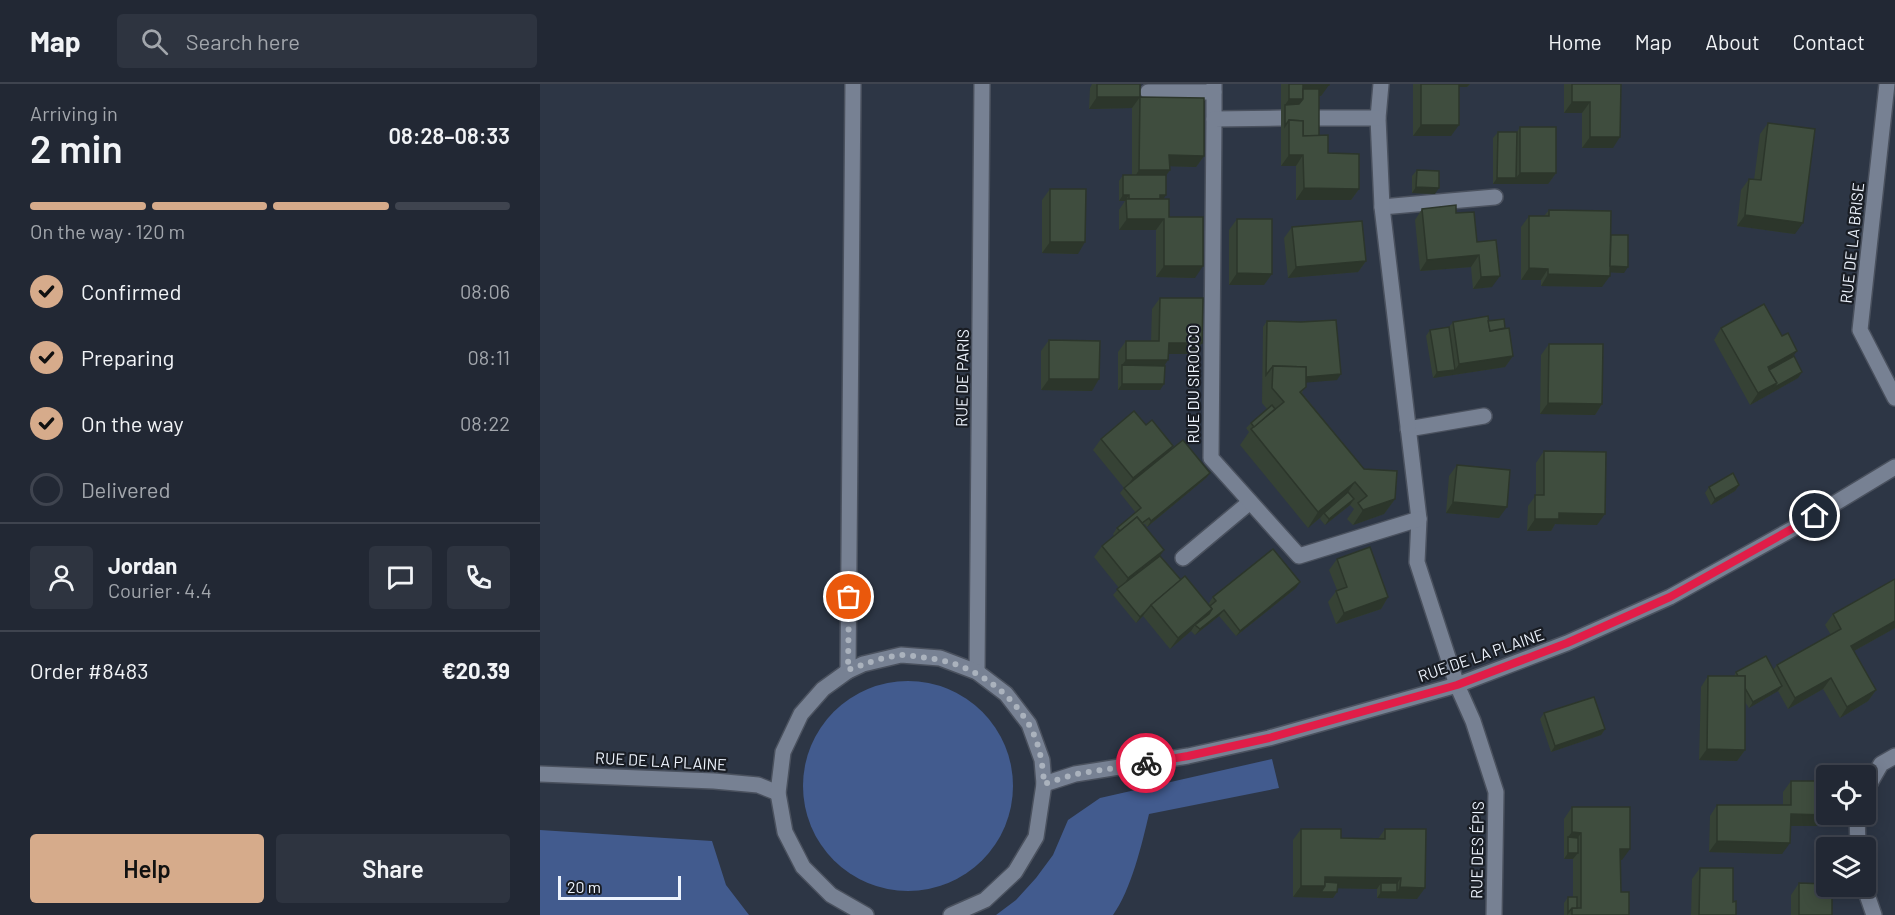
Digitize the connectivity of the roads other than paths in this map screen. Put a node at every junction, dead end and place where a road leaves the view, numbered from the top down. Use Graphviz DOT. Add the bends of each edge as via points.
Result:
graph roads {
  1 [pos="854,84"];
  2 [pos="982,84"];
  3 [pos="1381,84"];
  4 [pos="1887,84"];
  5 [pos="1214,88"];
  6 [pos="1148,92"];
  7 [pos="1281,117"];
  8 [pos="1315,117"];
  9 [pos="1378,118"];
  10 [pos="1214,119"];
  11 [pos="1495,197"];
  12 [pos="1382,207"];
  13 [pos="1895,398"];
  14 [pos="1484,416"];
  15 [pos="1408,429"];
  16 [pos="1895,467"];
  17 [pos="1250,502"];
  18 [pos="1419,519"];
  19 [pos="1183,558"];
  20 [pos="848,670"];
  21 [pos="977,672"];
  22 [pos="1457,685"];
  23 [pos="1895,756"];
  24 [pos="1876,773"];
  25 [pos="540,774"];
  26 [pos="1044,784"];
  27 [pos="778,793"];
  28 [pos="1868,897"];
  29 [pos="866,915"];
  30 [pos="951,915"];
  31 [pos="1494,915"];
  32 [pos="1874,915"];
  1 -- 20 [label="street"];
  2 -- 21 [label="street, RUE DE PARIS"];
  3 -- 9 [label="street"];
  4 -- 13 [label="street, RUE DE LA BRISE" via="1860,330"];
  5 -- 6 [label="street"];
  5 -- 10 [label="street, RUE DU SIROCCO"];
  7 -- 10 [label="street"];
  8 -- 9 [label="street"];
  9 -- 12 [label="street"];
  10 -- 17 [label="street, RUE DU SIROCCO" via="1211,458"];
  11 -- 12 [label="street"];
  12 -- 15 [label="street"];
  14 -- 15 [label="street"];
  15 -- 18 [label="street"];
  16 -- 22 [label="street, RUE DE LA PLAINE" via="1670,597 1567,643"];
  17 -- 18 [label="street, RUE DU SIROCCO" via="1299,556"];
  17 -- 19 [label="street"];
  18 -- 22 [label="street" via="1417,562"];
  20 -- 21 [label="street" via="901,655 940,658"];
  20 -- 27 [label="street" via="823,689 801,714 783,752"];
  21 -- 26 [label="street" via="1006,694 1029,724 1042,760"];
  22 -- 26 [label="street, RUE DE LA PLAINE" via="1269,738 1076,774"];
  22 -- 31 [label="street, RUE DES ÉPIS" via="1496,792"];
  23 -- 24 [label="street" via="1881,764"];
  25 -- 27 [label="street, RUE DE LA PLAINE" via="714,781 758,785"];
  26 -- 30 [label="street" via="1036,837 1015,872 985,900"];
  27 -- 29 [label="street" via="785,832 803,867 831,895"];
  28 -- 32 [label="street"];
}
